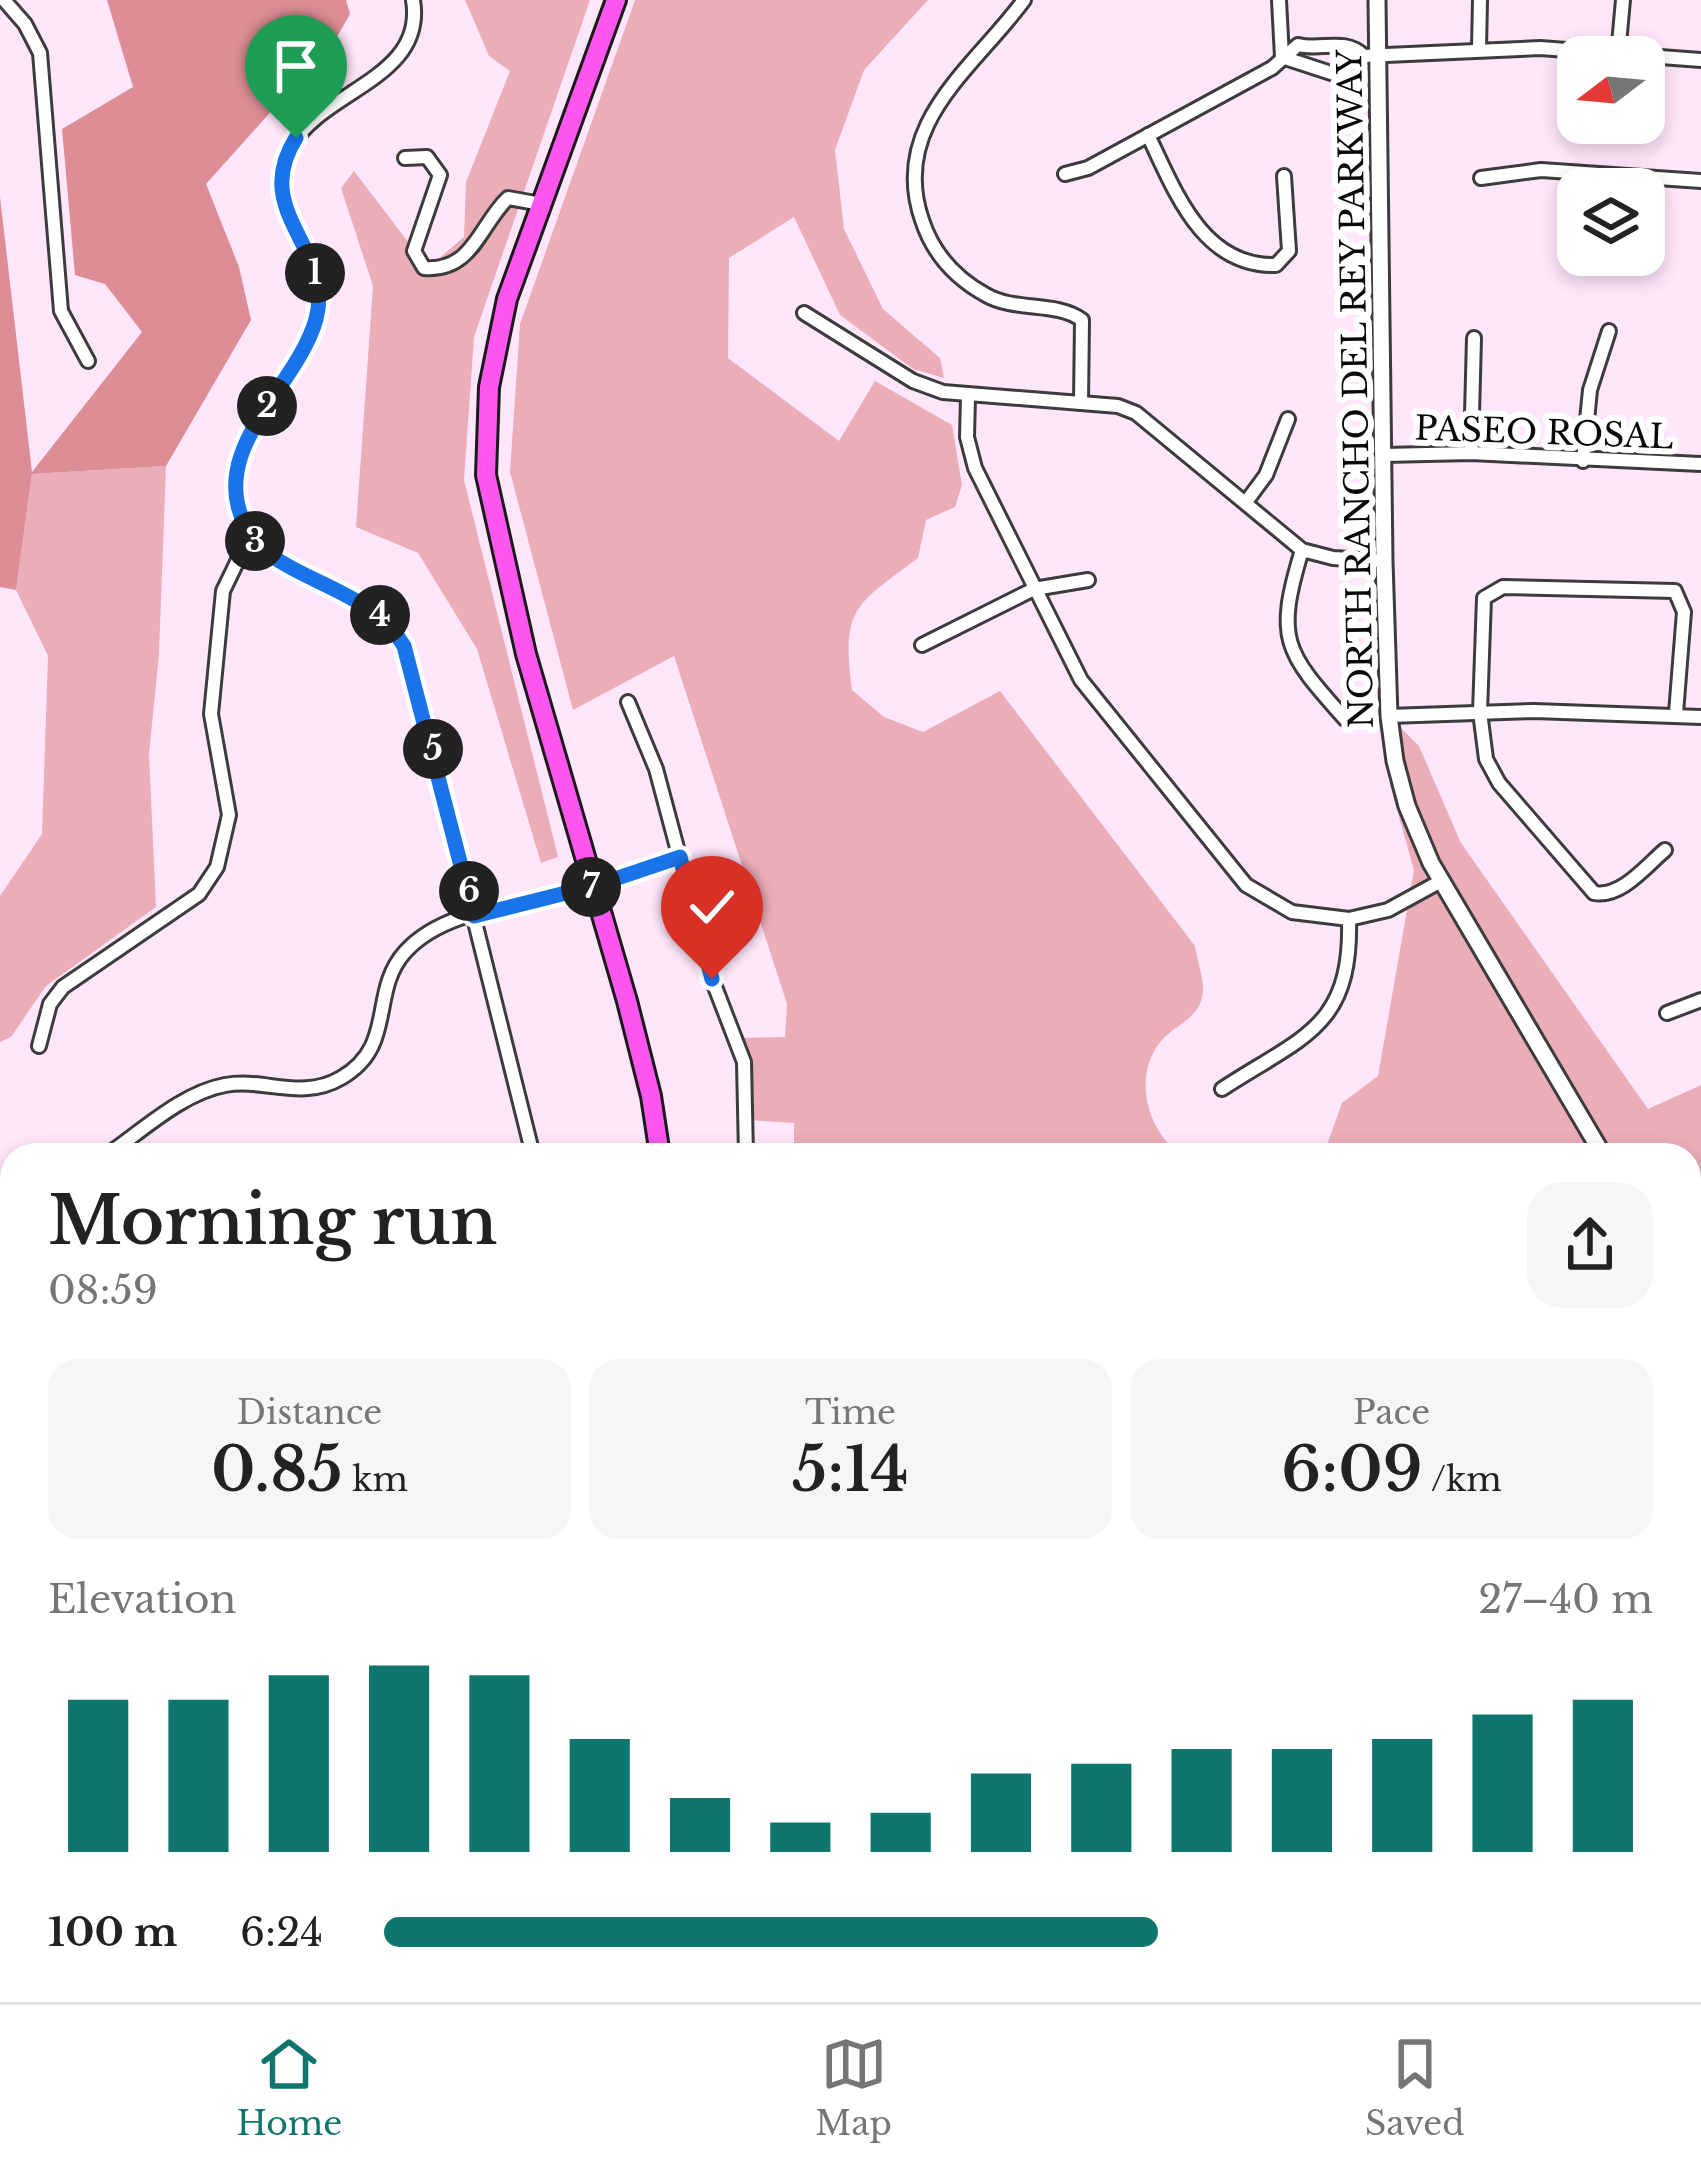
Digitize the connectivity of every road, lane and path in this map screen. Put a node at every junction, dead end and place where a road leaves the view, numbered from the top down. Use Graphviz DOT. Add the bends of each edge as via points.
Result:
graph roads {
  1 [pos="4,0"];
  2 [pos="413,0"];
  3 [pos="616,0"];
  4 [pos="1024,0"];
  5 [pos="1279,0"];
  6 [pos="1377,0"];
  7 [pos="1480,0"];
  8 [pos="1623,0"];
  9 [pos="1620,36"];
  10 [pos="1314,49"];
  11 [pos="1478,49"];
  12 [pos="1557,52"];
  13 [pos="1371,55"];
  14 [pos="1282,57"];
  15 [pos="1665,58"];
  16 [pos="1701,60"];
  17 [pos="1314,66"];
  18 [pos="1148,135"];
  19 [pos="405,158"];
  20 [pos="1065,174"];
  21 [pos="1284,176"];
  22 [pos="1481,178"];
  23 [pos="1701,181"];
  24 [pos="541,204"];
  25 [pos="804,313"];
  26 [pos="1609,332"];
  27 [pos="1474,338"];
  28 [pos="88,361"];
  29 [pos="968,397"];
  30 [pos="1081,403"];
  31 [pos="1288,419"];
  32 [pos="1471,453"];
  33 [pos="1384,454"];
  34 [pos="1583,461"];
  35 [pos="1701,464"];
  36 [pos="1246,502"];
  37 [pos="256,542"];
  38 [pos="1301,550"];
  39 [pos="1384,561"];
  40 [pos="1088,580"];
  41 [pos="1034,589"];
  42 [pos="922,645"];
  43 [pos="628,702"];
  44 [pos="1480,712"];
  45 [pos="1676,713"];
  46 [pos="1389,716"];
  47 [pos="1701,717"];
  48 [pos="1345,718"];
  49 [pos="1665,850"];
  50 [pos="680,857"];
  51 [pos="1442,881"];
  52 [pos="594,886"];
  53 [pos="474,916"];
  54 [pos="1349,919"];
  55 [pos="1701,1000"];
  56 [pos="1667,1013"];
  57 [pos="39,1046"];
  58 [pos="1222,1089"];
  59 [pos="126,1143"];
  60 [pos="530,1143"];
  61 [pos="657,1143"];
  62 [pos="746,1143"];
  63 [pos="1596,1143"];
  1 -- 28 [label="street" via="40,53 62,311"];
  2 -- 37 [label="street" via="413,29 400,55 302,131 284,162 283,204 313,266 318,308 237,464 237,504"];
  3 -- 24 [label="main road"];
  4 -- 30 [label="street" via="934,106 916,155 915,192 931,242 967,283 1005,304 1082,320"];
  5 -- 14 [label="street"];
  6 -- 13 [label="street, NORTH RANCHO DEL REY PARKWAY"];
  7 -- 11 [label="street"];
  8 -- 9 [label="street"];
  10 -- 13 [label="street" via="1344,45"];
  10 -- 14 [label="street" via="1298,46"];
  10 -- 17 [label="street"];
  11 -- 12 [label="street"];
  11 -- 13 [label="street"];
  13 -- 17 [label="street" via="1334,74"];
  13 -- 33 [label="street, NORTH RANCHO DEL REY PARKWAY"];
  14 -- 17 [label="street"];
  14 -- 18 [label="street"];
  15 -- 16 [label="street"];
  18 -- 20 [label="street"];
  18 -- 21 [label="street" via="1204,236 1251,263 1271,266 1287,256"];
  19 -- 24 [label="street" via="423,155 440,175 414,251 424,268 470,251 508,199"];
  22 -- 23 [label="street" via="1541,170"];
  24 -- 52 [label="main road" via="493,365 486,476 526,654"];
  25 -- 29 [label="street" via="913,381"];
  26 -- 34 [label="street" via="1590,390"];
  27 -- 32 [label="street"];
  29 -- 30 [label="street"];
  29 -- 41 [label="street" via="975,468"];
  30 -- 36 [label="street" via="1118,406 1154,424"];
  31 -- 36 [label="street" via="1266,476"];
  32 -- 33 [label="street, PASEO ROSAL"];
  32 -- 34 [label="street, PASEO ROSAL"];
  33 -- 39 [label="street, NORTH RANCHO DEL REY PARKWAY"];
  34 -- 35 [label="street, PASEO ROSAL"];
  36 -- 38 [label="street"];
  37 -- 53 [label="street" via="367,605 404,646"];
  37 -- 57 [label="street" via="223,591 211,714 230,815 217,867 199,894 63,987"];
  38 -- 39 [label="street"];
  38 -- 48 [label="street" via="1287,600 1288,642 1301,671"];
  39 -- 46 [label="street, NORTH RANCHO DEL REY PARKWAY"];
  40 -- 41 [label="street"];
  41 -- 42 [label="street"];
  41 -- 54 [label="street" via="1081,680 1236,874 1282,908"];
  43 -- 50 [label="street"];
  44 -- 45 [label="street"];
  44 -- 45 [label="street" via="1484,598 1518,587 1675,591 1684,612"];
  44 -- 46 [label="street"];
  44 -- 49 [label="street" via="1494,775 1594,893 1623,886"];
  45 -- 47 [label="street"];
  46 -- 51 [label="street, NORTH RANCHO DEL REY PARKWAY" via="1407,806"];
  50 -- 52 [label="street"];
  50 -- 62 [label="street" via="744,1062"];
  51 -- 54 [label="street" via="1388,910"];
  51 -- 63 [label="street, NORTH RANCHO DEL REY PARKWAY"];
  52 -- 53 [label="street"];
  52 -- 61 [label="main road"];
  53 -- 59 [label="street" via="429,932 399,959 371,1051 347,1074 306,1090 212,1088"];
  53 -- 60 [label="street"];
  54 -- 58 [label="street" via="1348,973 1328,1016"];
  55 -- 56 [label="street"];
}
